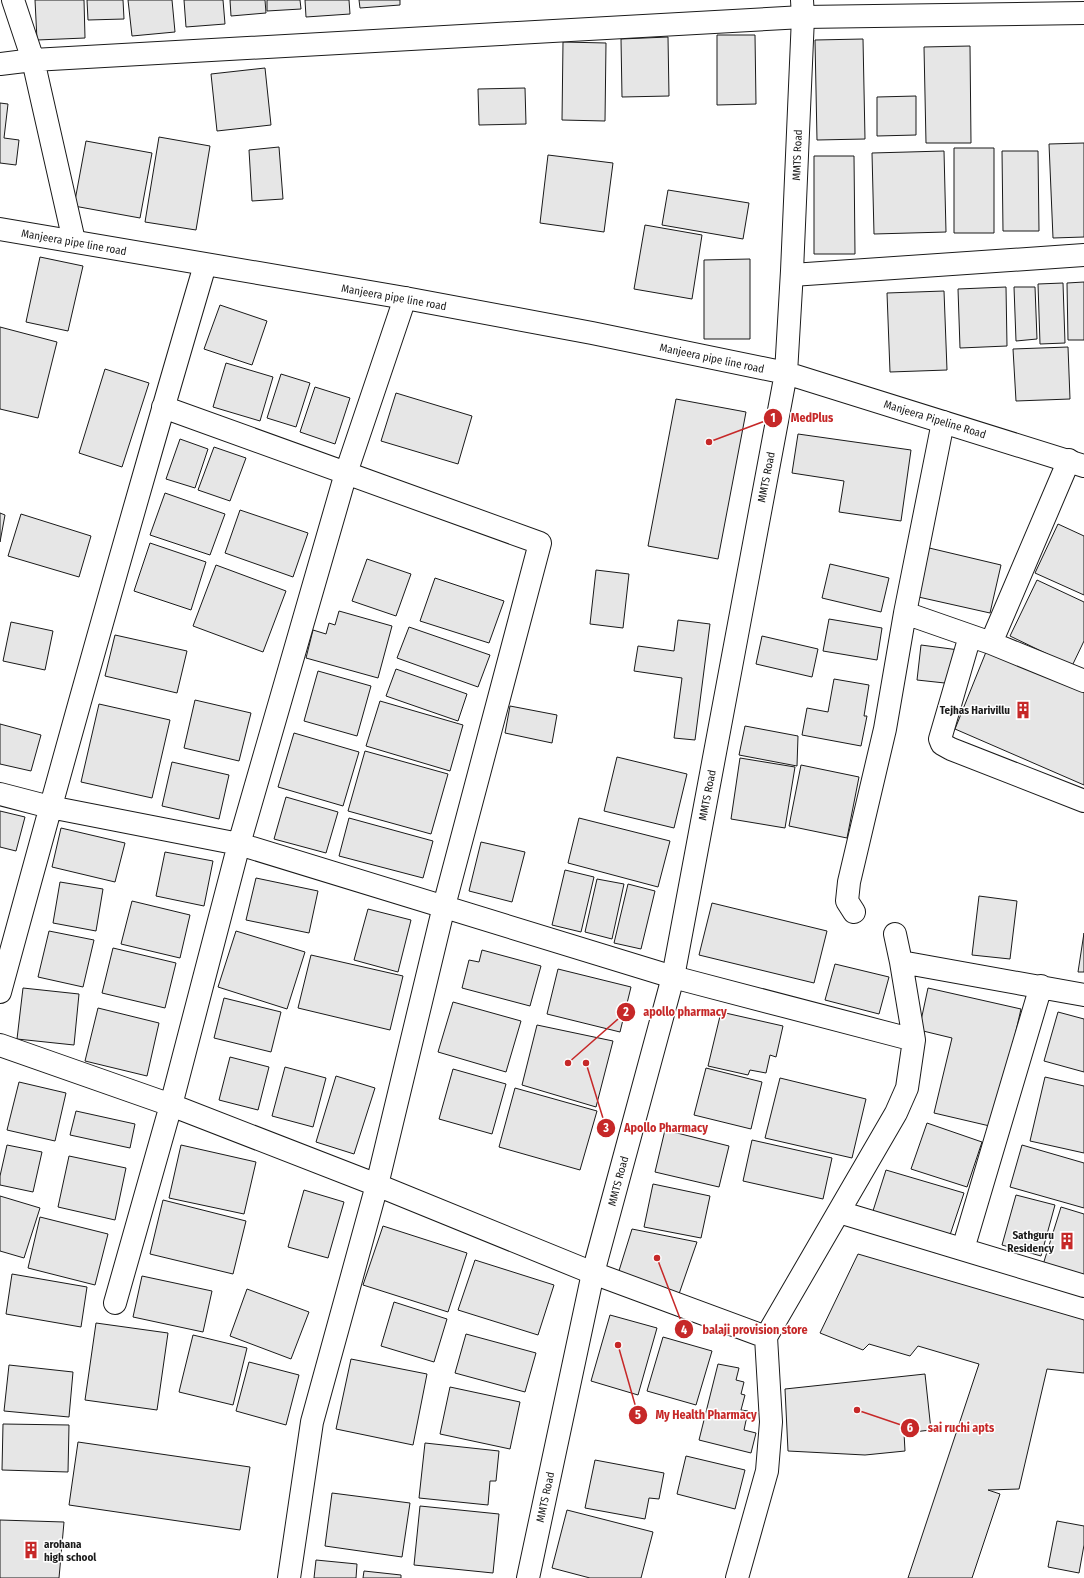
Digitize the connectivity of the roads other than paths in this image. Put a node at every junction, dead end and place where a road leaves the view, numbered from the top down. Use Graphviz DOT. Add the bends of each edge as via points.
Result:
graph roads {
  1 [pos="13,0"];
  2 [pos="995,7"];
  3 [pos="803,9"];
  4 [pos="1084,13"];
  5 [pos="33,60"];
  6 [pos="0,64"];
  7 [pos="0,229"];
  8 [pos="74,241"];
  9 [pos="1084,255"];
  10 [pos="205,265"];
  11 [pos="792,275"];
  12 [pos="405,298"];
  13 [pos="786,373"];
  14 [pos="163,407"];
  15 [pos="943,422"];
  16 [pos="1077,463"];
  17 [pos="346,472"];
  18 [pos="906,613"];
  19 [pos="970,636"];
  20 [pos="991,643"];
  21 [pos="1084,681"];
  22 [pos="0,794"];
  23 [pos="1084,801"];
  24 [pos="50,807"];
  25 [pos="239,844"];
  26 [pos="444,906"];
  27 [pos="854,912"];
  28 [pos="895,934"];
  29 [pos="901,962"];
  30 [pos="673,977"];
  31 [pos="1041,986"];
  32 [pos="0,992"];
  33 [pos="1084,995"];
  34 [pos="914,1040"];
  35 [pos="0,1045"];
  36 [pos="171,1105"];
  37 [pos="377,1185"];
  38 [pos="840,1212"];
  39 [pos="963,1249"];
  40 [pos="593,1273"];
  41 [pos="1084,1286"];
  42 [pos="115,1302"];
  43 [pos="766,1337"];
  44 [pos="289,1578"];
  45 [pos="528,1578"];
  46 [pos="737,1578"];
  1 -- 5 [label="street"];
  2 -- 3 [label="street"];
  2 -- 4 [label="street"];
  3 -- 5 [label="street"];
  3 -- 11 [label="street, MMTS Road"];
  5 -- 6 [label="street"];
  5 -- 8 [label="street"];
  7 -- 8 [label="street, Manjeera pipe line road"];
  8 -- 10 [label="street, Manjeera pipe line road"];
  9 -- 11 [label="street"];
  10 -- 12 [label="street, Manjeera pipe line road"];
  10 -- 14 [label="street"];
  11 -- 13 [label="street, MMTS Road"];
  12 -- 13 [label="street, Manjeera pipe line road"];
  12 -- 17 [label="street"];
  13 -- 15 [label="street, Manjeera Pipeline Road"];
  13 -- 30 [label="street, MMTS Road"];
  14 -- 17 [label="street"];
  14 -- 24 [label="street"];
  15 -- 16 [label="street, Manjeera Pipeline Road"];
  15 -- 18 [label="street"];
  16 -- 20 [label="street"];
  17 -- 25 [label="street"];
  17 -- 26 [label="street" via="540,543"];
  18 -- 19 [label="street"];
  18 -- 27 [label="street" via="885,729 848,882 847,901"];
  19 -- 20 [label="street"];
  19 -- 23 [label="street" via="940,739 942,744"];
  20 -- 21 [label="street"];
  22 -- 24 [label="street"];
  24 -- 25 [label="street"];
  24 -- 32 [label="street"];
  25 -- 26 [label="street"];
  25 -- 36 [label="street"];
  26 -- 30 [label="street"];
  26 -- 37 [label="street"];
  28 -- 29 [label="street"];
  29 -- 31 [label="street"];
  29 -- 34 [label="street"];
  30 -- 34 [label="street"];
  30 -- 40 [label="street, MMTS Road"];
  31 -- 33 [label="street"];
  31 -- 39 [label="street"];
  34 -- 38 [label="street" via="907,1088"];
  35 -- 36 [label="street"];
  36 -- 37 [label="street"];
  36 -- 42 [label="street"];
  37 -- 40 [label="street"];
  37 -- 44 [label="street" via="312,1422"];
  38 -- 39 [label="street"];
  38 -- 43 [label="street"];
  39 -- 41 [label="street"];
  40 -- 43 [label="street"];
  40 -- 45 [label="street, MMTS Road"];
  43 -- 46 [label="street" via="771,1422 767,1471"];
}
